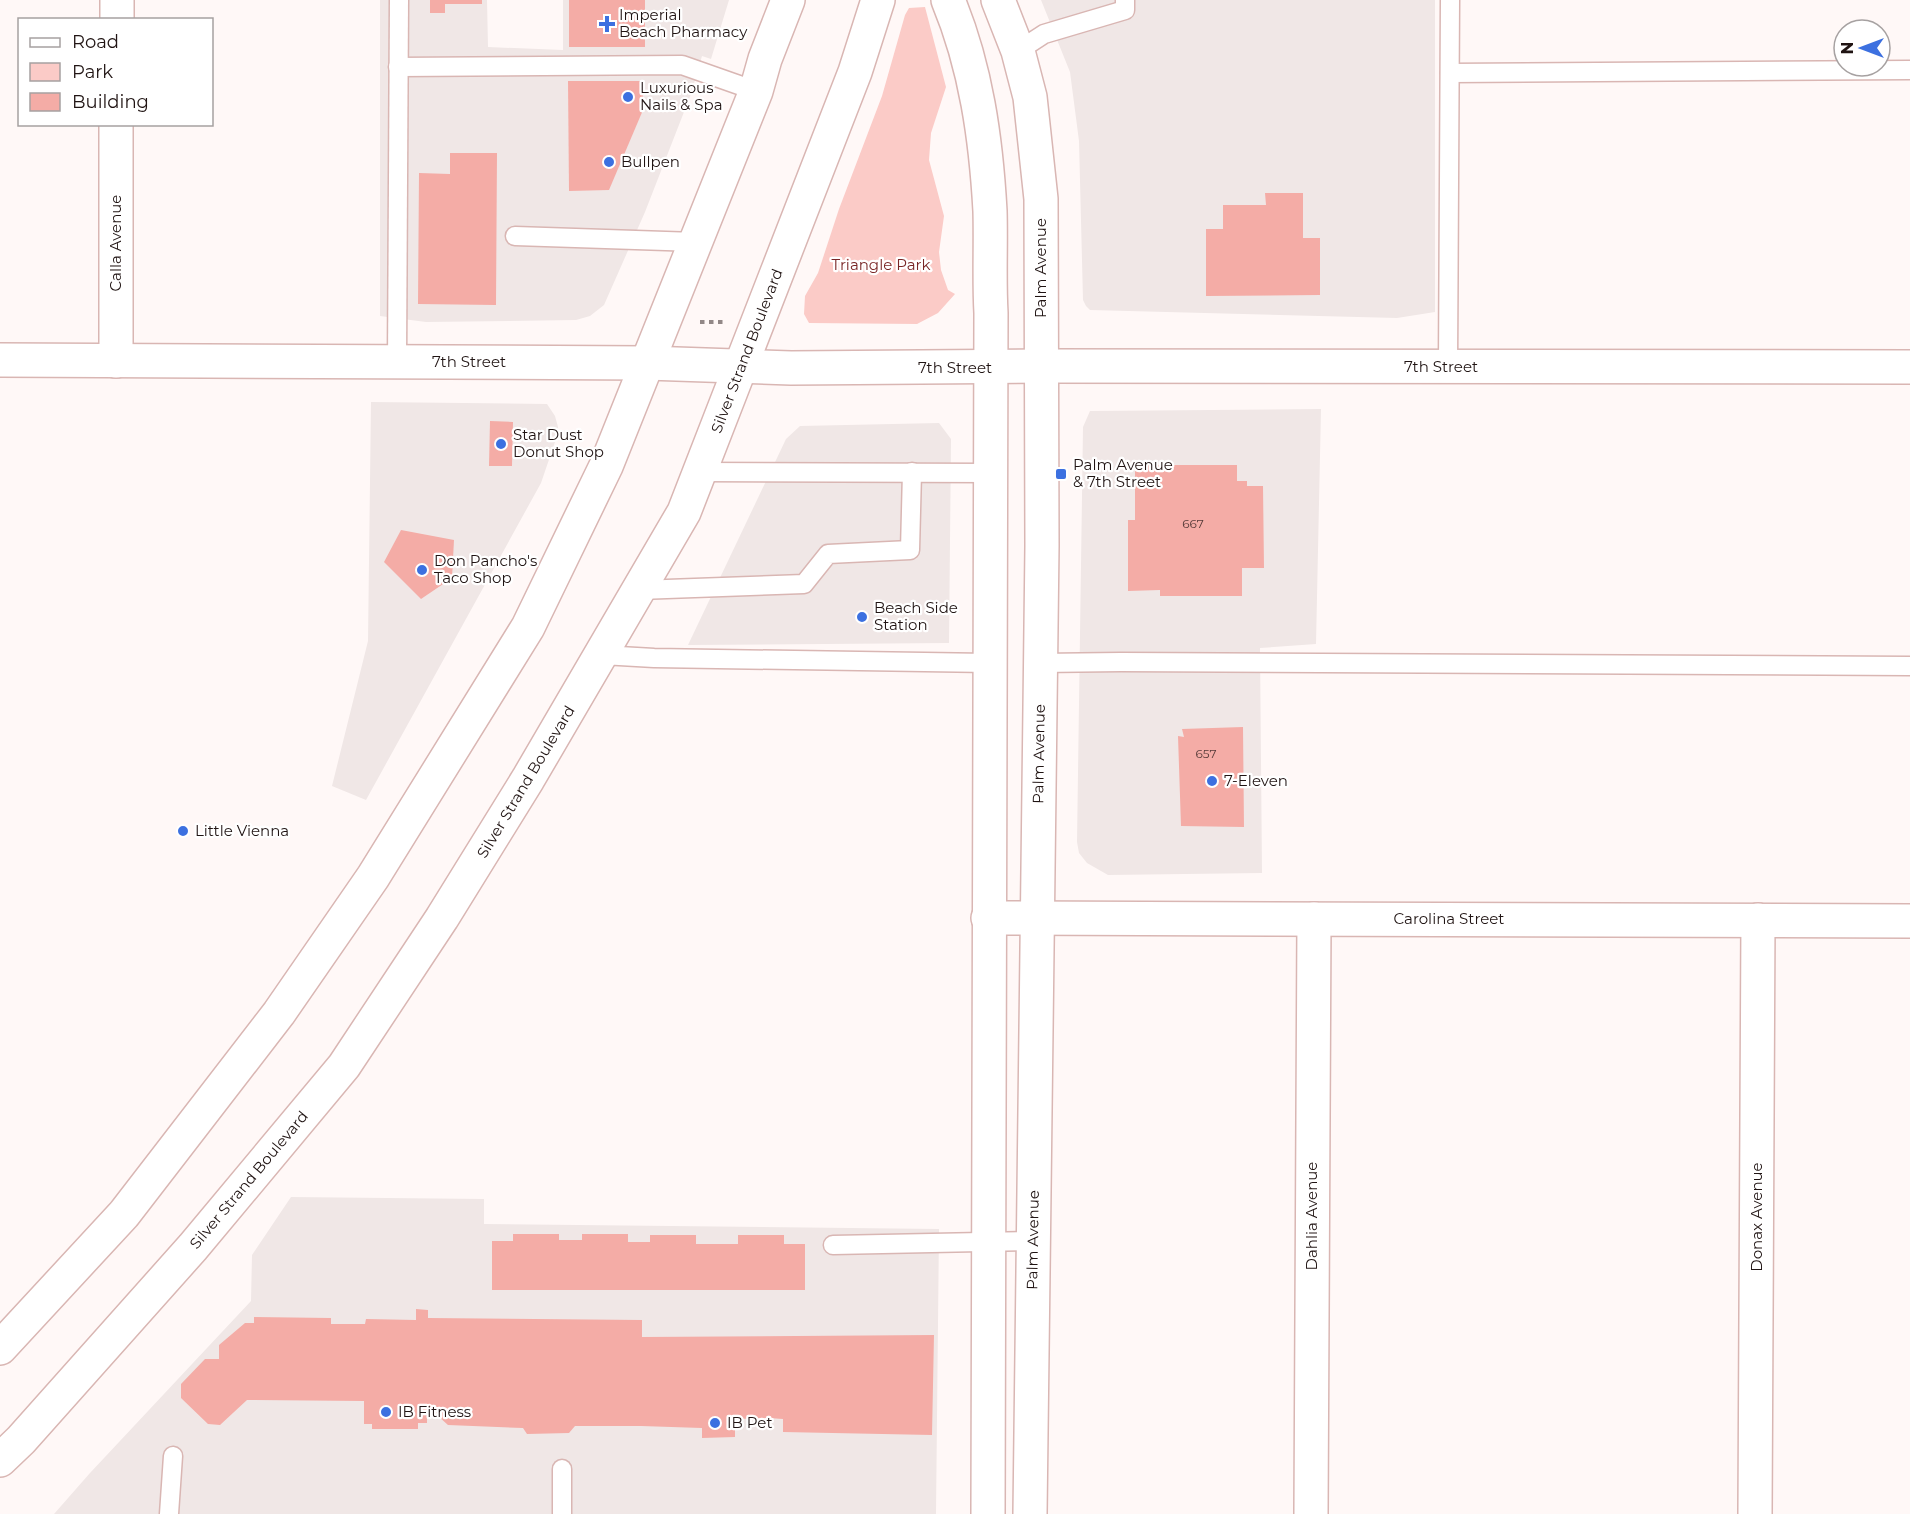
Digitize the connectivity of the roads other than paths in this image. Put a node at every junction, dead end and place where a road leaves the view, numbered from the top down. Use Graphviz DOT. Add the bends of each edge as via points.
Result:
graph roads {
  1 [pos="117,0"];
  2 [pos="399,0"];
  3 [pos="763,0"];
  4 [pos="788,0"];
  5 [pos="878,0"];
  6 [pos="948,0"];
  7 [pos="998,0"];
  8 [pos="1125,0"];
  9 [pos="1450,0"];
  10 [pos="117,18"];
  11 [pos="1018,51"];
  12 [pos="765,59"];
  13 [pos="398,67"];
  14 [pos="1910,70"];
  15 [pos="1450,73"];
  16 [pos="756,91"];
  17 [pos="116,126"];
  18 [pos="515,236"];
  19 [pos="696,242"];
  20 [pos="0,360"];
  21 [pos="116,360"];
  22 [pos="397,362"];
  23 [pos="647,363"];
  24 [pos="1042,366"];
  25 [pos="1448,367"];
  26 [pos="1910,367"];
  27 [pos="741,368"];
  28 [pos="990,368"];
  29 [pos="700,472"];
  30 [pos="912,472"];
  31 [pos="990,472"];
  32 [pos="639,590"];
  33 [pos="602,655"];
  34 [pos="989,663"];
  35 [pos="1041,663"];
  36 [pos="1910,666"];
  37 [pos="988,918"];
  38 [pos="1037,918"];
  39 [pos="1314,919"];
  40 [pos="1758,921"];
  41 [pos="1910,921"];
  42 [pos="1033,1241"];
  43 [pos="988,1242"];
  44 [pos="833,1245"];
  45 [pos="0,1348"];
  46 [pos="173,1456"];
  47 [pos="0,1460"];
  48 [pos="562,1468"];
  49 [pos="169,1514"];
  50 [pos="562,1514"];
  51 [pos="988,1514"];
  52 [pos="1030,1514"];
  53 [pos="1311,1514"];
  54 [pos="1755,1514"];
  1 -- 10 [label="main road"];
  2 -- 13 [label="lane"];
  3 -- 12 [label="main road"];
  4 -- 12 [label="main road"];
  5 -- 27 [label="main road, Silver Strand Boulevard" via="855,72"];
  6 -- 28 [label="main road" via="960,27 981,113 990,212"];
  7 -- 11 [label="main road, Palm Avenue"];
  8 -- 11 [label="lane" via="1125,10 1044,34"];
  9 -- 15 [label="lane"];
  11 -- 24 [label="main road, Palm Avenue" via="1030,97 1041,193"];
  12 -- 16 [label="main road"];
  13 -- 16 [label="lane" via="682,65"];
  13 -- 22 [label="lane"];
  14 -- 15 [label="lane"];
  15 -- 25 [label="lane"];
  16 -- 19 [label="main road"];
  17 -- 21 [label="main road, Calla Avenue"];
  18 -- 19 [label="lane"];
  19 -- 23 [label="main road"];
  20 -- 21 [label="main road, 7th Street"];
  21 -- 22 [label="main road, 7th Street"];
  22 -- 23 [label="main road, 7th Street"];
  23 -- 27 [label="main road, 7th Street"];
  23 -- 45 [label="main road" via="606,466 528,627 373,877 279,1013 124,1214"];
  24 -- 25 [label="main road, 7th Street"];
  24 -- 28 [label="main road, 7th Street"];
  24 -- 35 [label="main road, Palm Avenue"];
  25 -- 26 [label="main road, 7th Street"];
  27 -- 28 [label="main road, 7th Street"];
  27 -- 29 [label="main road, Silver Strand Boulevard"];
  28 -- 31 [label="main road"];
  29 -- 30 [label="lane"];
  29 -- 32 [label="main road, Silver Strand Boulevard" via="684,512"];
  30 -- 31 [label="lane"];
  30 -- 32 [label="lane" via="910,550 828,554 804,584"];
  31 -- 34 [label="main road"];
  32 -- 33 [label="main road, Silver Strand Boulevard"];
  33 -- 34 [label="lane"];
  33 -- 47 [label="main road, Silver Strand Boulevard" via="442,918 344,1066 193,1247"];
  34 -- 35 [label="main road"];
  34 -- 37 [label="main road"];
  35 -- 36 [label="lane"];
  35 -- 38 [label="main road, Palm Avenue"];
  37 -- 38 [label="main road, Carolina Street"];
  37 -- 43 [label="main road"];
  38 -- 39 [label="main road, Carolina Street"];
  38 -- 42 [label="main road, Palm Avenue"];
  39 -- 40 [label="main road, Carolina Street"];
  39 -- 53 [label="main road, Dahlia Avenue"];
  40 -- 41 [label="main road, Carolina Street"];
  40 -- 54 [label="main road, Donax Avenue"];
  42 -- 43 [label="lane"];
  42 -- 52 [label="main road, Palm Avenue"];
  43 -- 44 [label="lane"];
  43 -- 51 [label="main road"];
  46 -- 49 [label="lane"];
  48 -- 50 [label="lane"];
}
